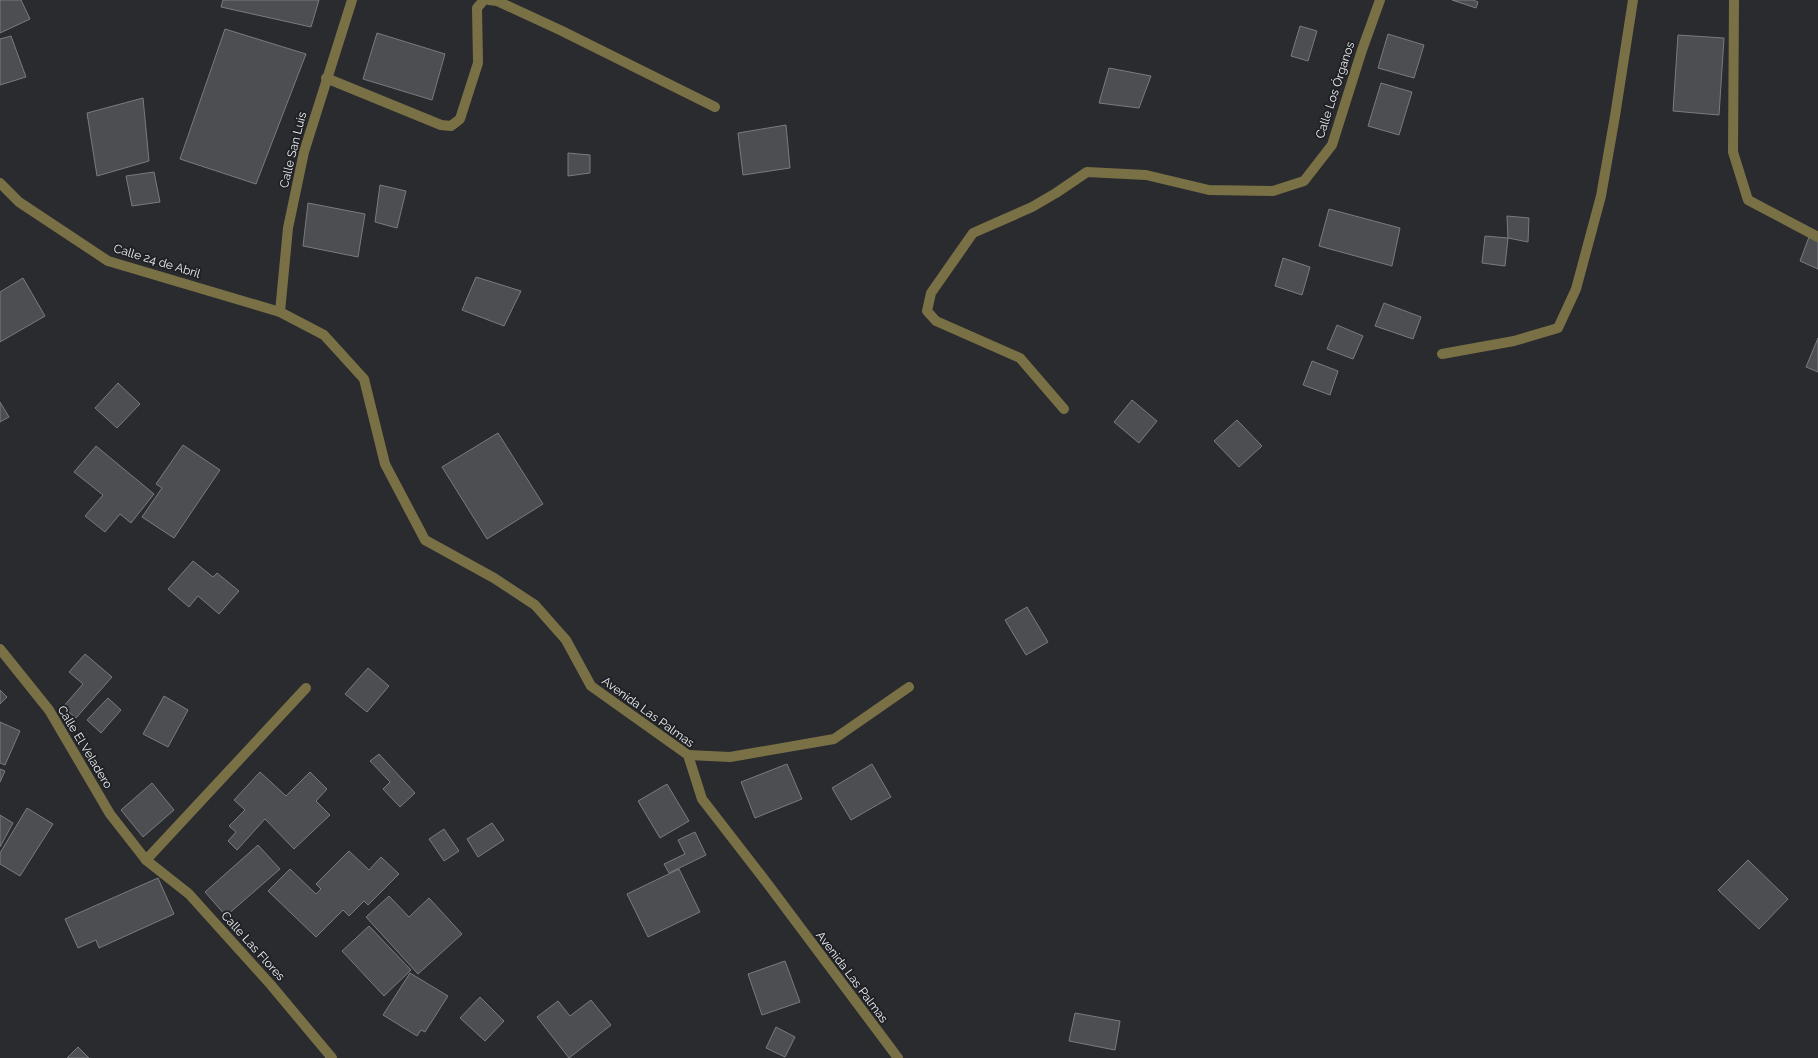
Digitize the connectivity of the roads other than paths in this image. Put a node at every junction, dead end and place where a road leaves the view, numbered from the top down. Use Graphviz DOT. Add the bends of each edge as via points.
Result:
graph roads {
  1 [pos="352,0"];
  2 [pos="484,0"];
  3 [pos="489,0"];
  4 [pos="1380,0"];
  5 [pos="1633,0"];
  6 [pos="1734,0"];
  7 [pos="326,78"];
  8 [pos="715,107"];
  9 [pos="0,183"];
  10 [pos="1818,237"];
  11 [pos="280,312"];
  12 [pos="1442,354"];
  13 [pos="1064,409"];
  14 [pos="0,649"];
  15 [pos="909,686"];
  16 [pos="306,688"];
  17 [pos="688,755"];
  18 [pos="146,860"];
  19 [pos="332,1058"];
  20 [pos="898,1058"];
  1 -- 7 [label="street, Calle San Luis"];
  2 -- 7 [label="street" via="477,8 478,63 460,119 451,126 441,125"];
  3 -- 8 [label="street" via="497,1 560,30"];
  4 -- 13 [label="street, Calle Los Órganos" via="1332,145 1304,182 1273,191 1209,190 1146,175 1087,172 1032,207 973,233 931,293 927,311 936,322 1020,358"];
  5 -- 12 [label="street" via="1601,196 1576,290 1558,328 1514,341"];
  6 -- 10 [label="street" via="1732,152 1748,200"];
  7 -- 11 [label="street, Calle San Luis" via="304,152 288,228"];
  9 -- 11 [label="street, Calle 24 de Abril" via="19,202 108,261"];
  11 -- 17 [label="street, Avenida Las Palmas" via="324,335 364,379 385,464 425,540 494,578 534,605 566,640 591,686"];
  14 -- 18 [label="street, Calle El Veladero" via="48,710 110,814"];
  15 -- 17 [label="street" via="834,739 730,757"];
  16 -- 18 [label="street"];
  17 -- 20 [label="street, Avenida Las Palmas" via="702,799"];
  18 -- 19 [label="street, Calle Las Flores" via="189,894 272,985"];
}
